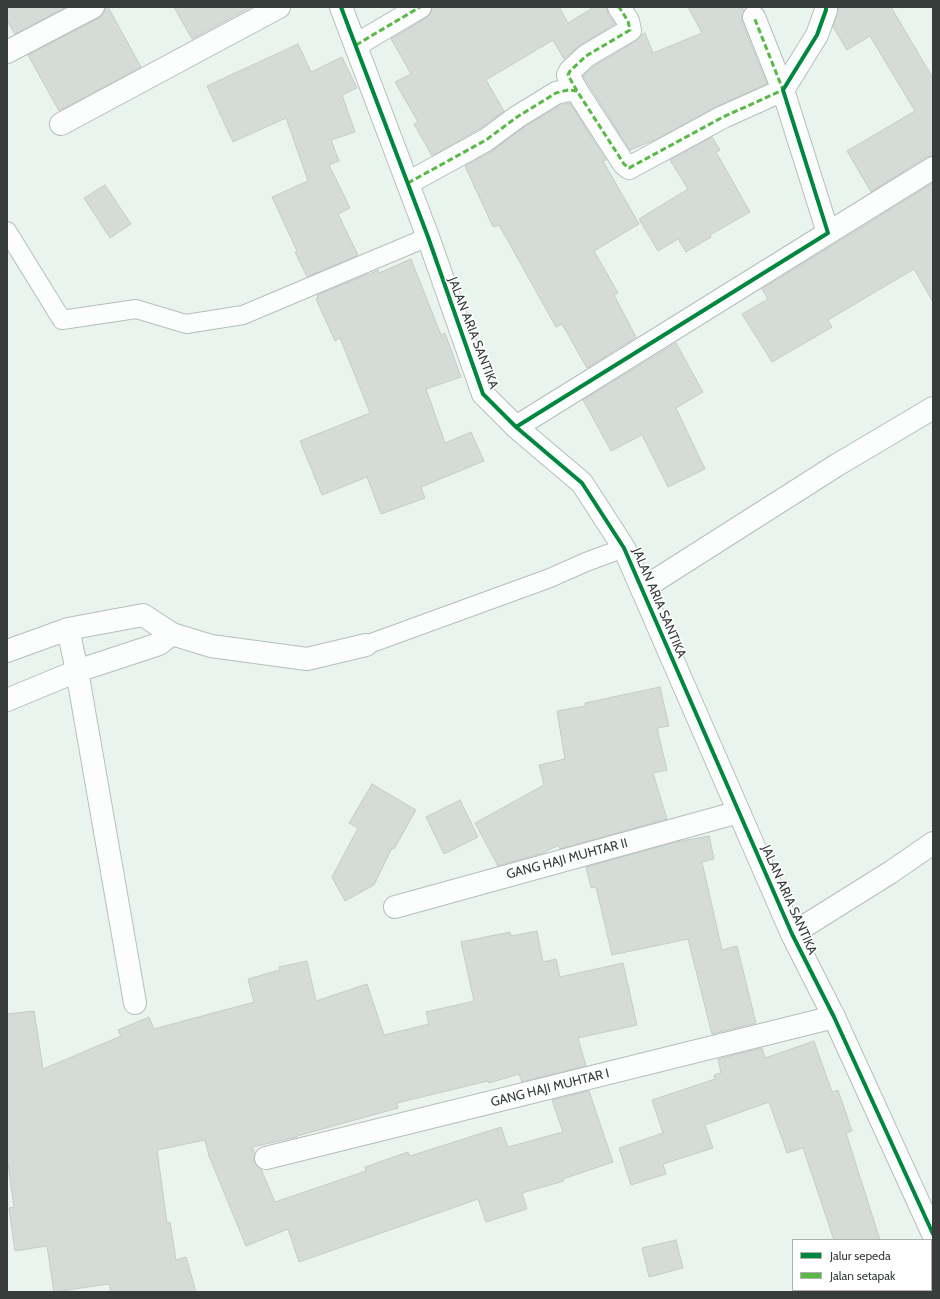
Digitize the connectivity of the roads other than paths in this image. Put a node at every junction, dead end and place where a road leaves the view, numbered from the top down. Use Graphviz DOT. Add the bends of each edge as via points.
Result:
graph roads {
  1 [pos="93,7"];
  2 [pos="279,7"];
  3 [pos="341,7"];
  4 [pos="420,7"];
  5 [pos="619,7"];
  6 [pos="826,7"];
  7 [pos="754,18"];
  8 [pos="356,45"];
  9 [pos="7,52"];
  10 [pos="783,90"];
  11 [pos="577,91"];
  12 [pos="61,124"];
  13 [pos="933,168"];
  14 [pos="408,183"];
  15 [pos="7,231"];
  16 [pos="828,233"];
  17 [pos="428,237"];
  18 [pos="933,408"];
  19 [pos="516,427"];
  20 [pos="624,548"];
  21 [pos="642,589"];
  22 [pos="68,629"];
  23 [pos="172,634"];
  24 [pos="366,645"];
  25 [pos="7,651"];
  26 [pos="77,671"];
  27 [pos="7,700"];
  28 [pos="739,812"];
  29 [pos="933,843"];
  30 [pos="394,906"];
  31 [pos="792,934"];
  32 [pos="135,1003"];
  33 [pos="834,1018"];
  34 [pos="266,1158"];
  35 [pos="933,1234"];
  1 -- 9 [label="street"];
  2 -- 12 [label="street"];
  3 -- 8 [label="street, JALAN ARIA SANTIKA"];
  4 -- 8 [label="street"];
  5 -- 11 [label="street" via="628,21 630,30 586,56 570,71 568,75"];
  6 -- 10 [label="street" via="817,35"];
  7 -- 10 [label="street"];
  8 -- 14 [label="street, JALAN ARIA SANTIKA"];
  10 -- 11 [label="street" via="723,117 629,168"];
  10 -- 16 [label="street"];
  11 -- 14 [label="street" via="556,93 517,116 486,140"];
  13 -- 16 [label="street"];
  14 -- 17 [label="street, JALAN ARIA SANTIKA"];
  15 -- 17 [label="lane" via="62,320 136,309 186,324 243,315"];
  16 -- 19 [label="street"];
  17 -- 19 [label="street, JALAN ARIA SANTIKA" via="483,394"];
  18 -- 21 [label="street" via="831,469"];
  19 -- 20 [label="street, JALAN ARIA SANTIKA" via="582,483"];
  20 -- 21 [label="street, JALAN ARIA SANTIKA"];
  20 -- 24 [label="lane" via="550,578"];
  21 -- 28 [label="street, JALAN ARIA SANTIKA"];
  22 -- 23 [label="street" via="143,615"];
  22 -- 25 [label="street"];
  22 -- 26 [label="street"];
  23 -- 24 [label="street" via="211,646 308,659"];
  23 -- 26 [label="street" via="159,644"];
  26 -- 27 [label="street"];
  26 -- 32 [label="street"];
  28 -- 30 [label="street, GANG HAJI MUHTAR II"];
  28 -- 31 [label="street, JALAN ARIA SANTIKA"];
  29 -- 31 [label="street"];
  31 -- 33 [label="street, JALAN ARIA SANTIKA"];
  33 -- 34 [label="street, GANG HAJI MUHTAR I"];
  33 -- 35 [label="street, JALAN ARIA SANTIKA"];
}
